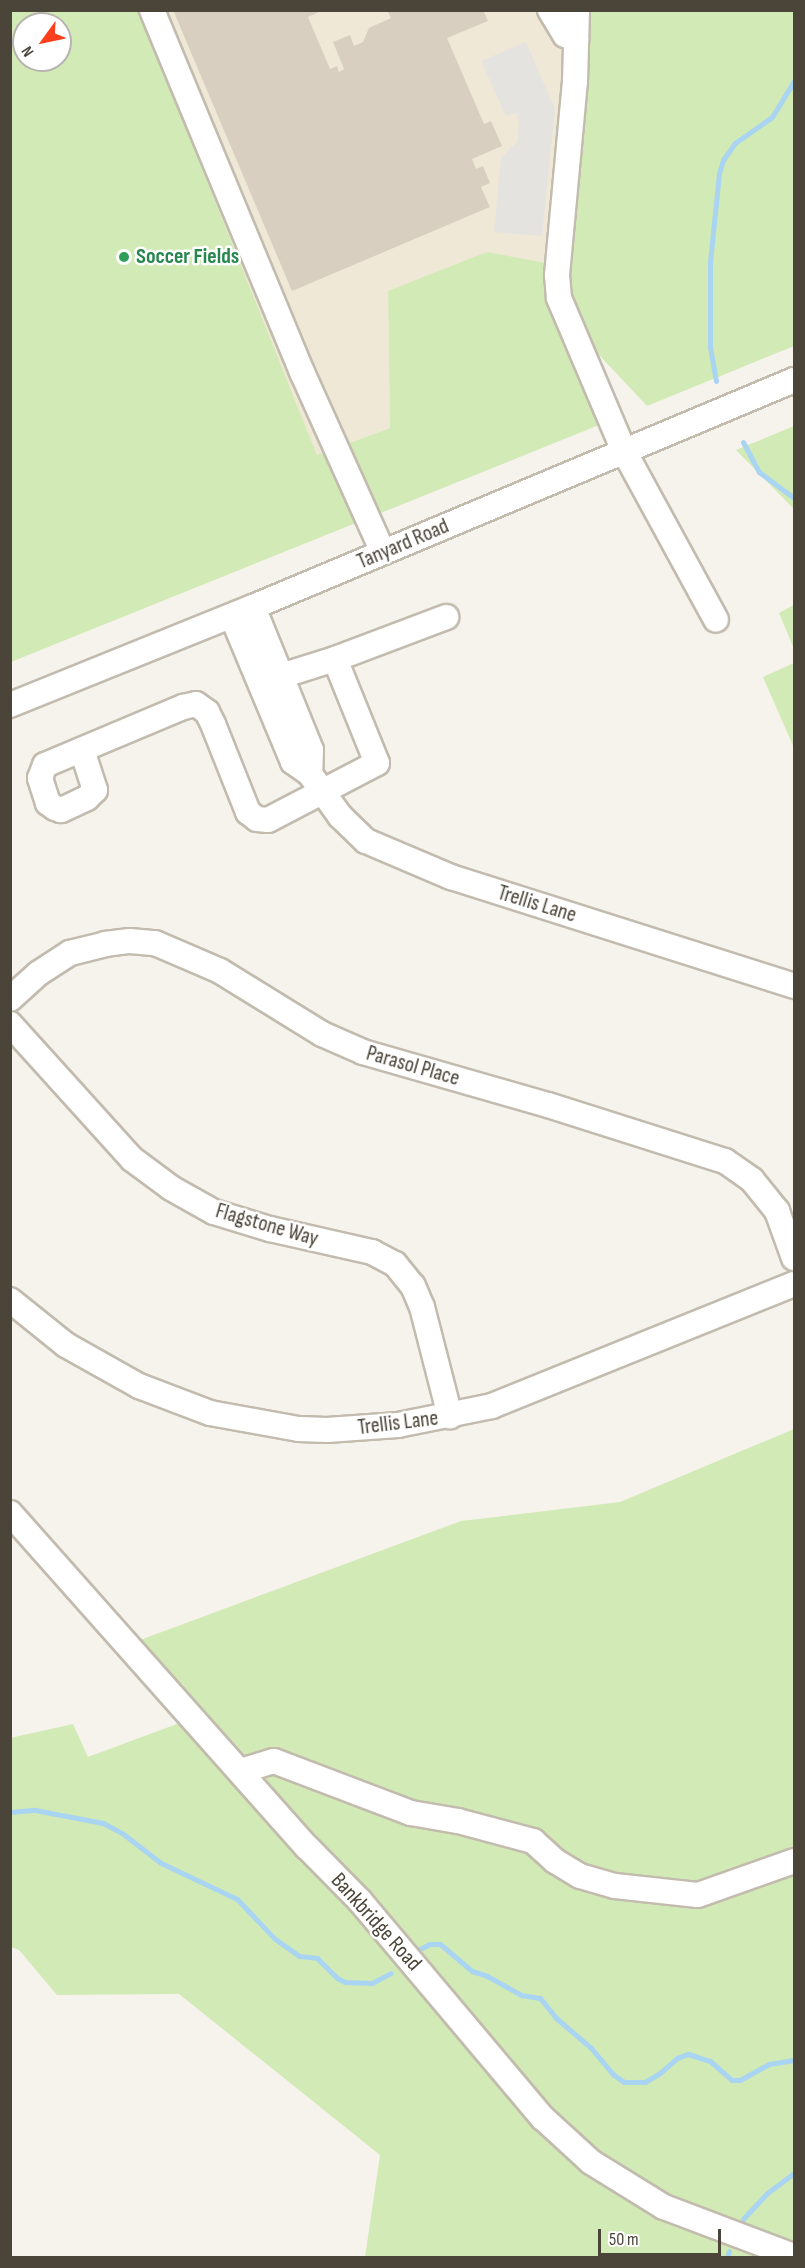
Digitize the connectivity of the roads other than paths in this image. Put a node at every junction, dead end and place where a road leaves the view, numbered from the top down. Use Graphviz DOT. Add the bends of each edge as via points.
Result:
graph roads {
  1 [pos="152,10"];
  2 [pos="550,10"];
  3 [pos="577,10"];
  4 [pos="576,39"];
  5 [pos="795,380"];
  6 [pos="624,451"];
  7 [pos="382,552"];
  8 [pos="242,611"];
  9 [pos="446,617"];
  10 [pos="716,620"];
  11 [pos="335,659"];
  12 [pos="281,676"];
  13 [pos="10,705"];
  14 [pos="82,750"];
  15 [pos="316,782"];
  16 [pos="795,986"];
  17 [pos="10,999"];
  18 [pos="10,1024"];
  19 [pos="795,1258"];
  20 [pos="795,1284"];
  21 [pos="10,1300"];
  22 [pos="450,1416"];
  23 [pos="10,1513"];
  24 [pos="241,1771"];
  25 [pos="795,1862"];
  26 [pos="795,2256"];
  1 -- 7 [label="street" via="302,372"];
  2 -- 4 [label="street" via="565,35"];
  3 -- 4 [label="street"];
  4 -- 6 [label="street" via="557,275 559,298"];
  5 -- 6 [label="street, Tanyard Road"];
  6 -- 7 [label="street, Tanyard Road"];
  6 -- 10 [label="street"];
  7 -- 8 [label="street, Tanyard Road"];
  8 -- 12 [label="street"];
  8 -- 13 [label="street, Tanyard Road"];
  8 -- 15 [label="street, Trellis Lane" via="293,762"];
  9 -- 11 [label="street"];
  11 -- 12 [label="street"];
  11 -- 15 [label="street" via="377,763"];
  12 -- 15 [label="street" via="311,750"];
  14 -- 15 [label="street" via="183,706 196,704 207,712 248,812 257,819 268,820 286,813"];
  15 -- 16 [label="street, Trellis Lane" via="340,816 366,841 405,859"];
  17 -- 19 [label="street, Parasol Place" via="39,972 70,953 130,941 155,943 220,971 322,1034 363,1052 725,1161 752,1180 777,1211"];
  18 -- 22 [label="street, Flagstone Way" via="132,1159 171,1188 214,1212 372,1252 395,1264 413,1286 422,1307"];
  20 -- 22 [label="street, Trellis Lane" via="492,1406"];
  21 -- 22 [label="street, Trellis Lane" via="66,1345 100,1366 139,1386 210,1413 299,1429 327,1430 398,1425"];
  23 -- 24 [label="street, Bankbridge Road"];
  24 -- 25 [label="street" via="274,1761 411,1813 533,1841 580,1876 615,1886 698,1895"];
  24 -- 26 [label="street, Bankbridge Road" via="360,1901 530,2106 573,2146 604,2171 664,2207"];
}
